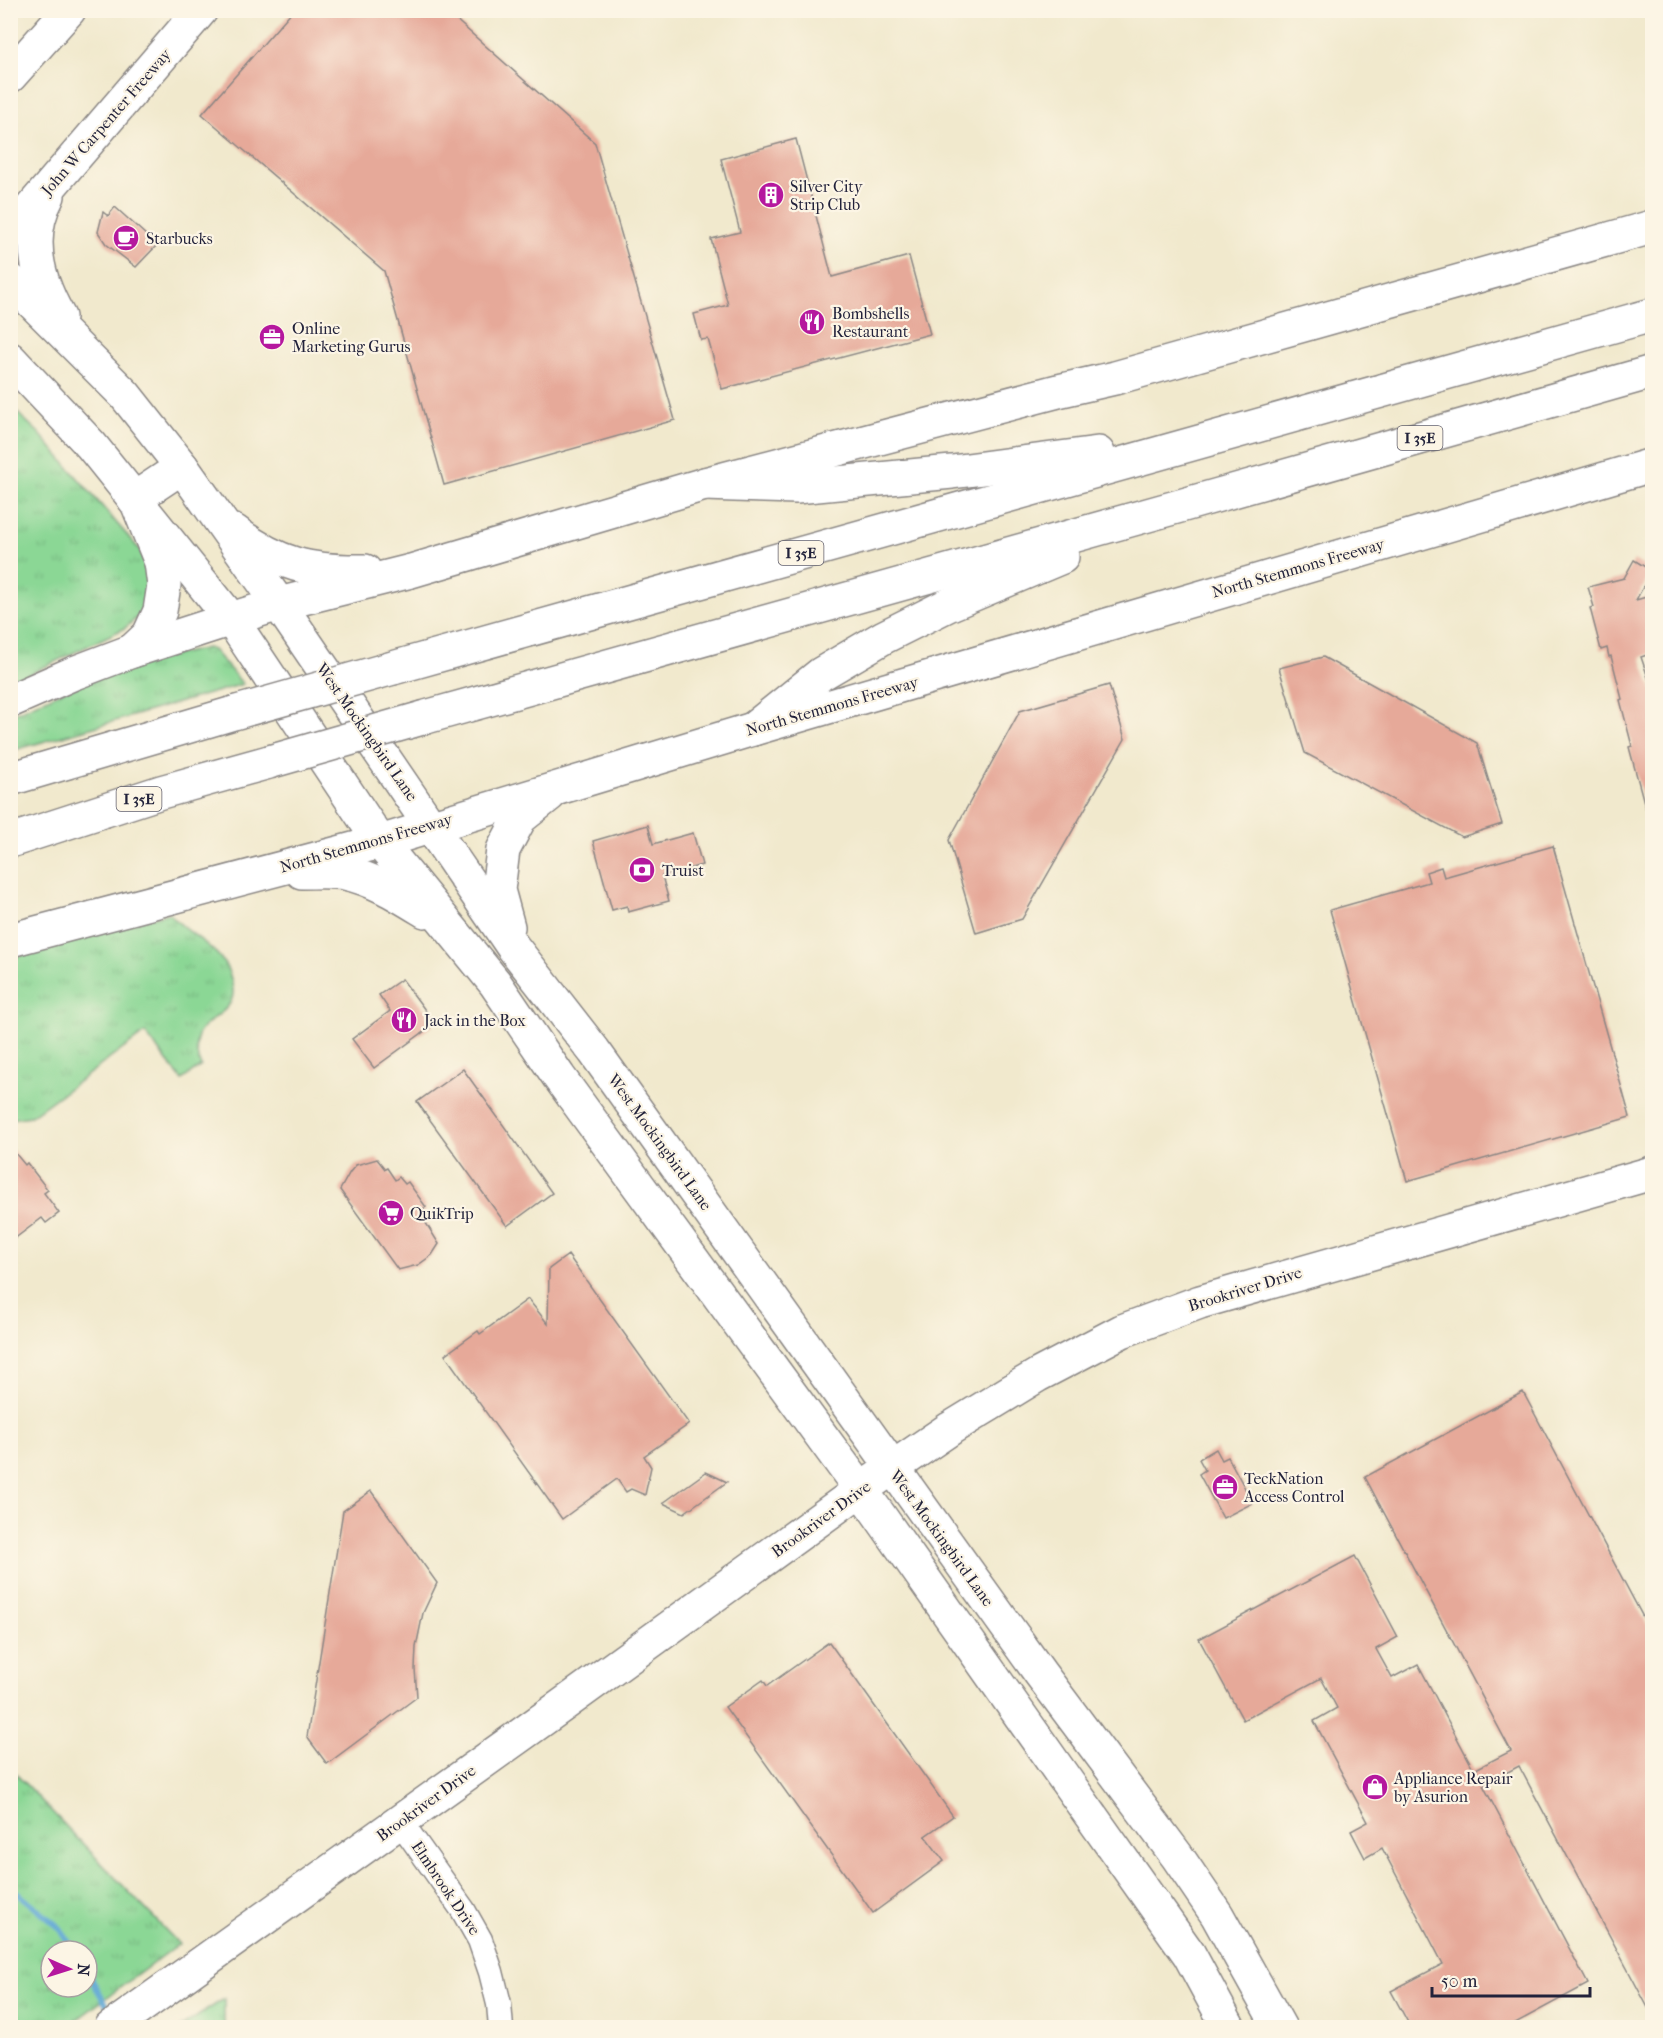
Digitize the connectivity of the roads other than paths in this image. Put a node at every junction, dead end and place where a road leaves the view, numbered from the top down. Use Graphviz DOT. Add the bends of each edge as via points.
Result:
graph roads {
  1 [pos="69,10"];
  2 [pos="201,10"];
  3 [pos="10,76"];
  4 [pos="57,178"];
  5 [pos="10,201"];
  6 [pos="1653,227"];
  7 [pos="10,233"];
  8 [pos="10,280"];
  9 [pos="1653,315"];
  10 [pos="80,348"];
  11 [pos="10,359"];
  12 [pos="1653,372"];
  13 [pos="1210,439"];
  14 [pos="1653,465"];
  15 [pos="182,467"];
  16 [pos="705,484"];
  17 [pos="136,502"];
  18 [pos="1187,504"];
  19 [pos="212,513"];
  20 [pos="411,571"];
  21 [pos="279,604"];
  22 [pos="231,619"];
  23 [pos="132,651"];
  24 [pos="10,701"];
  25 [pos="753,729"];
  26 [pos="10,779"];
  27 [pos="556,789"];
  28 [pos="432,826"];
  29 [pos="10,841"];
  30 [pos="380,842"];
  31 [pos="244,877"];
  32 [pos="441,918"];
  33 [pos="10,940"];
  34 [pos="513,946"];
  35 [pos="594,1052"];
  36 [pos="559,1077"];
  37 [pos="1653,1173"];
  38 [pos="892,1468"];
  39 [pos="860,1490"];
  40 [pos="400,1821"];
  41 [pos="111,2028"];
  42 [pos="501,2028"];
  43 [pos="1229,2028"];
  44 [pos="1280,2028"];
  1 -- 3 [label="main road"];
  2 -- 4 [label="main road, John W Carpenter Freeway"];
  4 -- 5 [label="main road" via="27,197"];
  4 -- 7 [label="main road, John W Carpenter Freeway"];
  4 -- 10 [label="main road" via="36,229 35,252 57,315"];
  6 -- 16 [label="main road" via="1115,378"];
  8 -- 10 [label="main road, West Mockingbird Lane"];
  9 -- 13 [label="main road, I 35E"];
  10 -- 15 [label="main road, West Mockingbird Lane" via="125,395"];
  11 -- 17 [label="main road" via="92,445"];
  12 -- 18 [label="main road, I 35E"];
  13 -- 16 [label="main road" via="796,488"];
  13 -- 26 [label="main road, I 35E, bridge"];
  14 -- 25 [label="main road, North Stemmons Freeway"];
  15 -- 17 [label="main road"];
  15 -- 19 [label="main road, West Mockingbird Lane"];
  16 -- 20 [label="main road"];
  17 -- 22 [label="main road"];
  17 -- 23 [label="main road" via="161,562 164,585 160,611 149,635"];
  18 -- 25 [label="main road" via="948,605 884,637 821,674"];
  18 -- 29 [label="main road, I 35E, bridge" via="161,792"];
  19 -- 20 [label="main road" via="258,548 286,562 326,571"];
  19 -- 21 [label="main road, West Mockingbird Lane"];
  20 -- 21 [label="main road"];
  21 -- 22 [label="main road"];
  21 -- 28 [label="main road, West Mockingbird Lane"];
  22 -- 23 [label="main road"];
  22 -- 30 [label="main road"];
  23 -- 24 [label="main road"];
  25 -- 27 [label="main road, North Stemmons Freeway"];
  27 -- 28 [label="main road, North Stemmons Freeway"];
  27 -- 34 [label="main road" via="520,818 503,850 498,891"];
  28 -- 30 [label="main road, North Stemmons Freeway"];
  28 -- 34 [label="main road, West Mockingbird Lane"];
  30 -- 31 [label="main road, North Stemmons Freeway"];
  30 -- 32 [label="main road"];
  31 -- 32 [label="main road" via="343,873 385,887"];
  31 -- 33 [label="main road, North Stemmons Freeway"];
  32 -- 36 [label="main road" via="495,983"];
  34 -- 35 [label="main road, West Mockingbird Lane"];
  35 -- 36 [label="main road"];
  35 -- 38 [label="main road, West Mockingbird Lane"];
  36 -- 39 [label="main road"];
  37 -- 38 [label="main road, Brookriver Drive" via="1249,1287 1122,1331 1038,1375"];
  38 -- 39 [label="main road, Brookriver Drive"];
  38 -- 44 [label="main road, West Mockingbird Lane" via="1177,1856 1217,1915"];
  39 -- 40 [label="main road, Brookriver Drive"];
  39 -- 43 [label="main road" via="1189,1954"];
  40 -- 41 [label="main road, Brookriver Drive"];
  40 -- 42 [label="street, Elmbrook Drive" via="480,1940 494,1983"];
}
